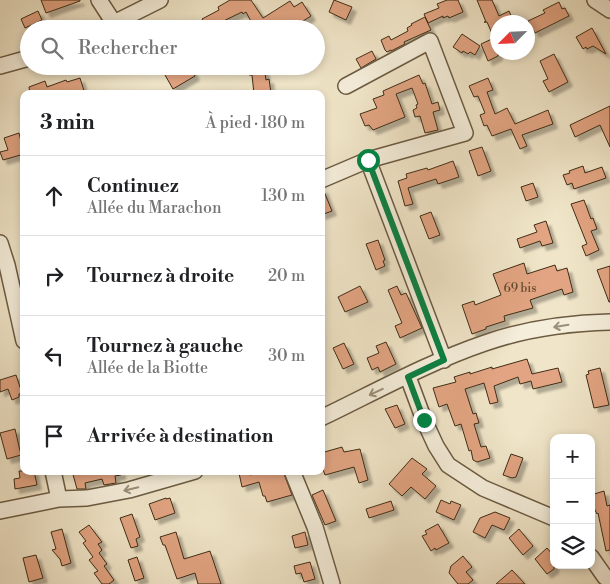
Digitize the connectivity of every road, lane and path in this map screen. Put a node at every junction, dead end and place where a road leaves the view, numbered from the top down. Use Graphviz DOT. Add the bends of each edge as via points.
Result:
graph roads {
  1 [pos="99,0"];
  2 [pos="160,0"];
  3 [pos="595,0"];
  4 [pos="610,10"];
  5 [pos="106,20"];
  6 [pos="120,20"];
  7 [pos="20,60"];
  8 [pos="0,66"];
  9 [pos="346,86"];
  10 [pos="368,160"];
  11 [pos="325,178"];
  12 [pos="0,243"];
  13 [pos="610,322"];
  14 [pos="20,324"];
  15 [pos="444,360"];
  16 [pos="408,377"];
  17 [pos="325,416"];
  18 [pos="53,475"];
  19 [pos="181,475"];
  20 [pos="294,475"];
  21 [pos="59,499"];
  22 [pos="0,510"];
  23 [pos="550,516"];
  24 [pos="595,562"];
  25 [pos="610,580"];
  26 [pos="332,584"];
  1 -- 5 [label="street"];
  2 -- 6 [label="street"];
  3 -- 4 [label="street"];
  7 -- 8 [label="street"];
  9 -- 10 [label="street" via="430,41 465,134"];
  10 -- 11 [label="street"];
  10 -- 15 [label="street"];
  12 -- 14 [label="street"];
  13 -- 15 [label="street, one-way" via="578,323 525,332"];
  15 -- 16 [label="street"];
  16 -- 17 [label="street, one-way"];
  16 -- 23 [label="street" via="424,420 448,465 483,488"];
  18 -- 21 [label="street"];
  19 -- 21 [label="street, one-way" via="120,492"];
  20 -- 26 [label="street" via="315,527"];
  21 -- 22 [label="street"];
  24 -- 25 [label="street"];
}
